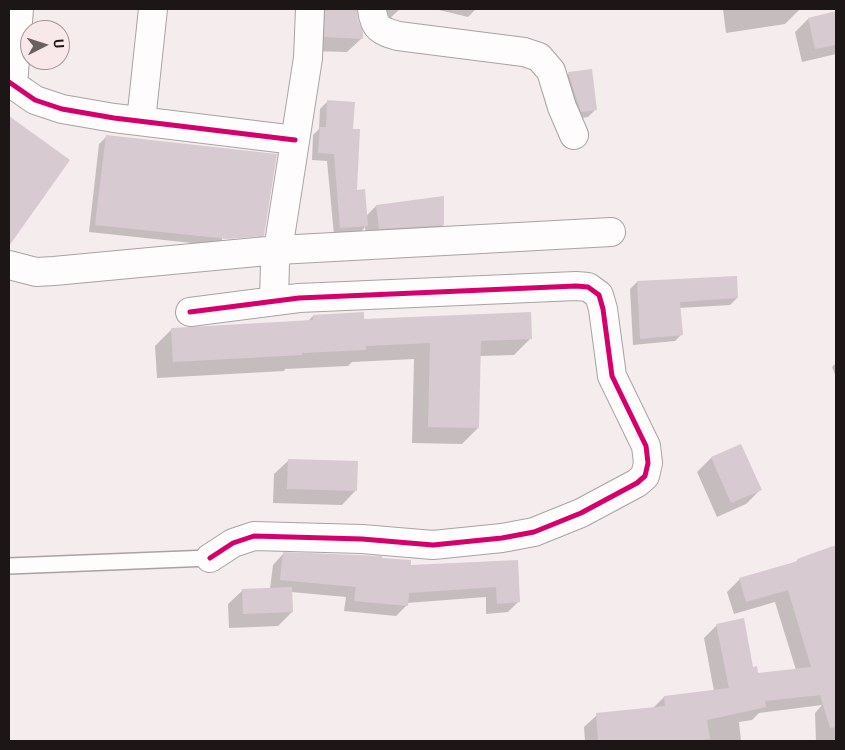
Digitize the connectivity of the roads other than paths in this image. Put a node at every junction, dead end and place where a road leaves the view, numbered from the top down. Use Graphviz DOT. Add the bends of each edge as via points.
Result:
graph roads {
  1 [pos="19,9"];
  2 [pos="153,9"];
  3 [pos="310,9"];
  4 [pos="372,9"];
  5 [pos="11,84"];
  6 [pos="141,121"];
  7 [pos="574,135"];
  8 [pos="295,140"];
  9 [pos="611,232"];
  10 [pos="276,256"];
  11 [pos="9,266"];
  12 [pos="275,296"];
  13 [pos="190,312"];
  14 [pos="210,558"];
  15 [pos="9,566"];
  1 -- 5 [label="street"];
  2 -- 6 [label="street"];
  3 -- 8 [label="street" via="308,58"];
  4 -- 7 [label="street" via="373,19 380,30 398,36 524,52 539,57 551,71"];
  5 -- 6 [label="street" via="35,100 62,110"];
  6 -- 8 [label="street"];
  8 -- 10 [label="street"];
  9 -- 10 [label="street"];
  10 -- 11 [label="street" via="36,272"];
  10 -- 12 [label="street"];
  12 -- 13 [label="street"];
  12 -- 14 [label="street" via="588,287 598,295 603,309 612,376 646,446 648,463 645,476 637,484 581,512 534,532 510,537 433,546 362,539 254,536 234,543"];
  14 -- 15 [label="lane"];
}
